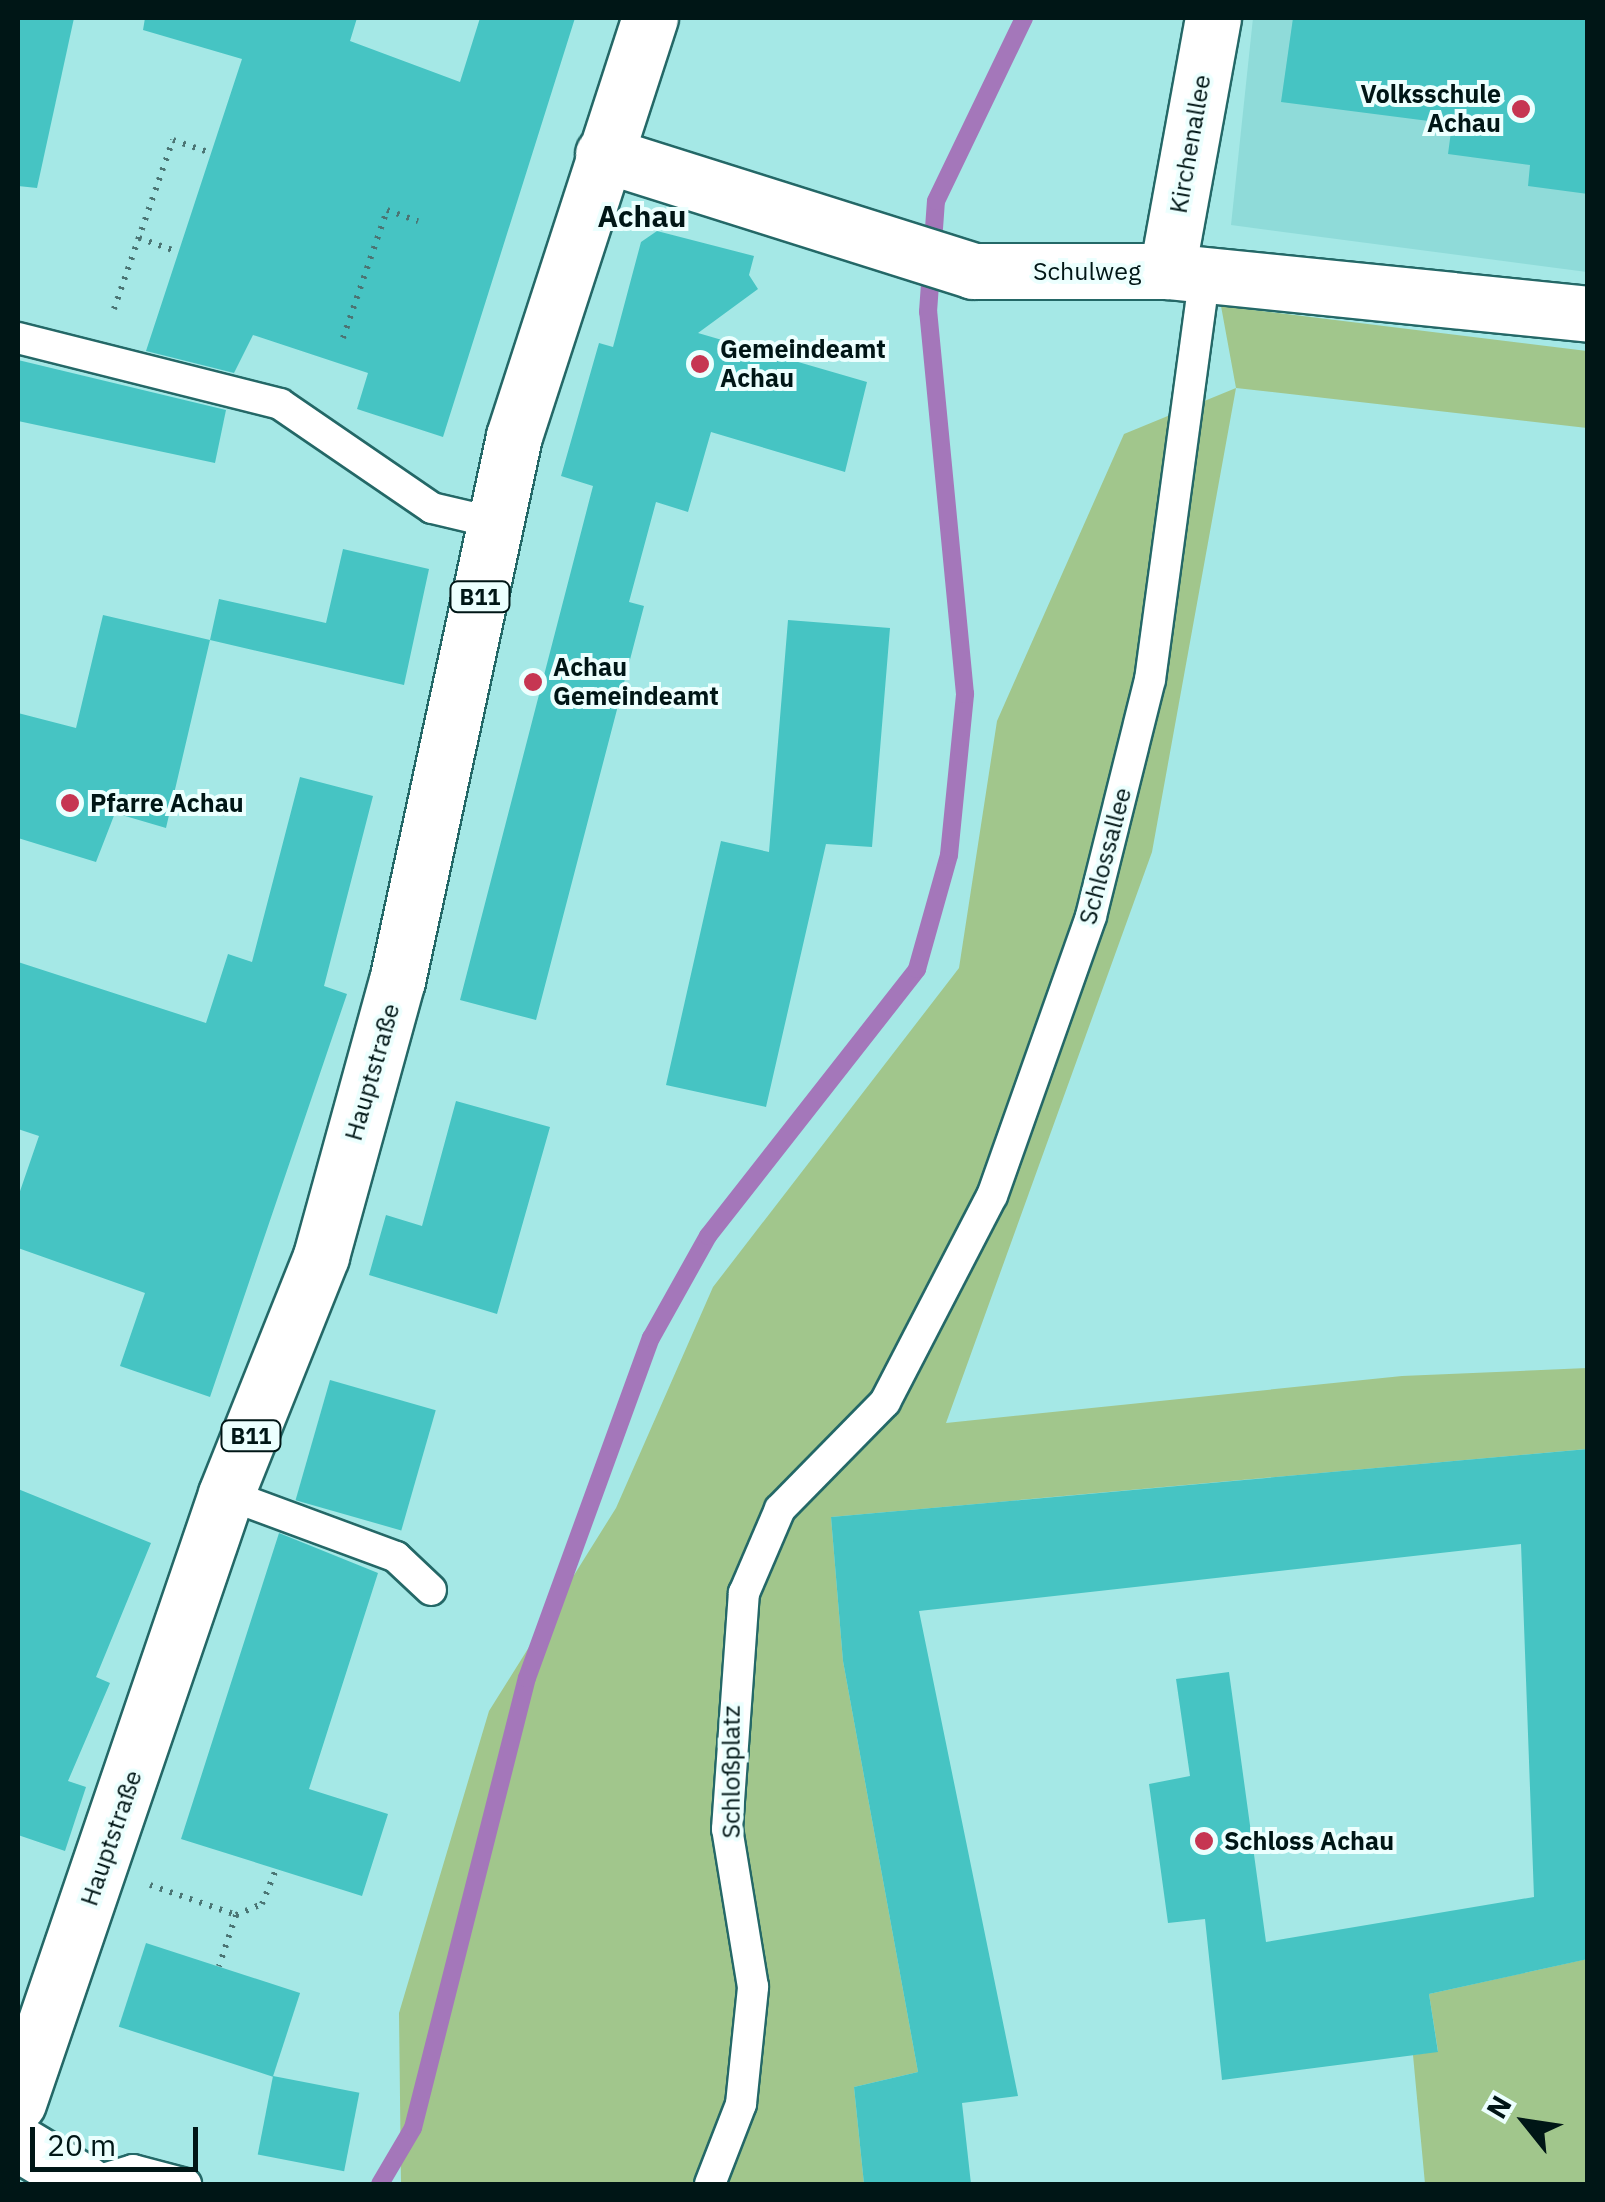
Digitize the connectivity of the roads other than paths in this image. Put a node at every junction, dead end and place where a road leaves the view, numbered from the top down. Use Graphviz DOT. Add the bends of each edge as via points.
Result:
graph roads {
  1 [pos="650,18"];
  2 [pos="1213,18"];
  3 [pos="603,154"];
  4 [pos="1186,273"];
  5 [pos="1588,314"];
  6 [pos="18,338"];
  7 [pos="496,523"];
  8 [pos="886,1402"];
  9 [pos="226,1494"];
  10 [pos="431,1590"];
  11 [pos="18,2103"];
  12 [pos="18,2143"];
  13 [pos="86,2184"];
  14 [pos="186,2184"];
  15 [pos="710,2184"];
  1 -- 3 [label="main road, Hauptstraße / B11"];
  2 -- 4 [label="main road, Kirchenallee"];
  3 -- 4 [label="main road, Schulweg" via="973,271"];
  3 -- 7 [label="main road, Hauptstraße / B11"];
  4 -- 5 [label="main road, Schulweg"];
  4 -- 8 [label="lane, Schlossallee" via="1150,680 1091,916 992,1196"];
  6 -- 7 [label="lane" via="280,404 432,508"];
  7 -- 9 [label="main road, Hauptstraße / B11" via="398,981 321,1256"];
  8 -- 15 [label="lane, Schloßplatz" via="780,1509 744,1593 726,1829 753,1987 741,2104"];
  9 -- 10 [label="lane" via="396,1558"];
  9 -- 11 [label="main road, Hauptstraße / B11"];
  12 -- 13 [label="main road"];
  13 -- 14 [label="lane" via="133,2170"];
}
